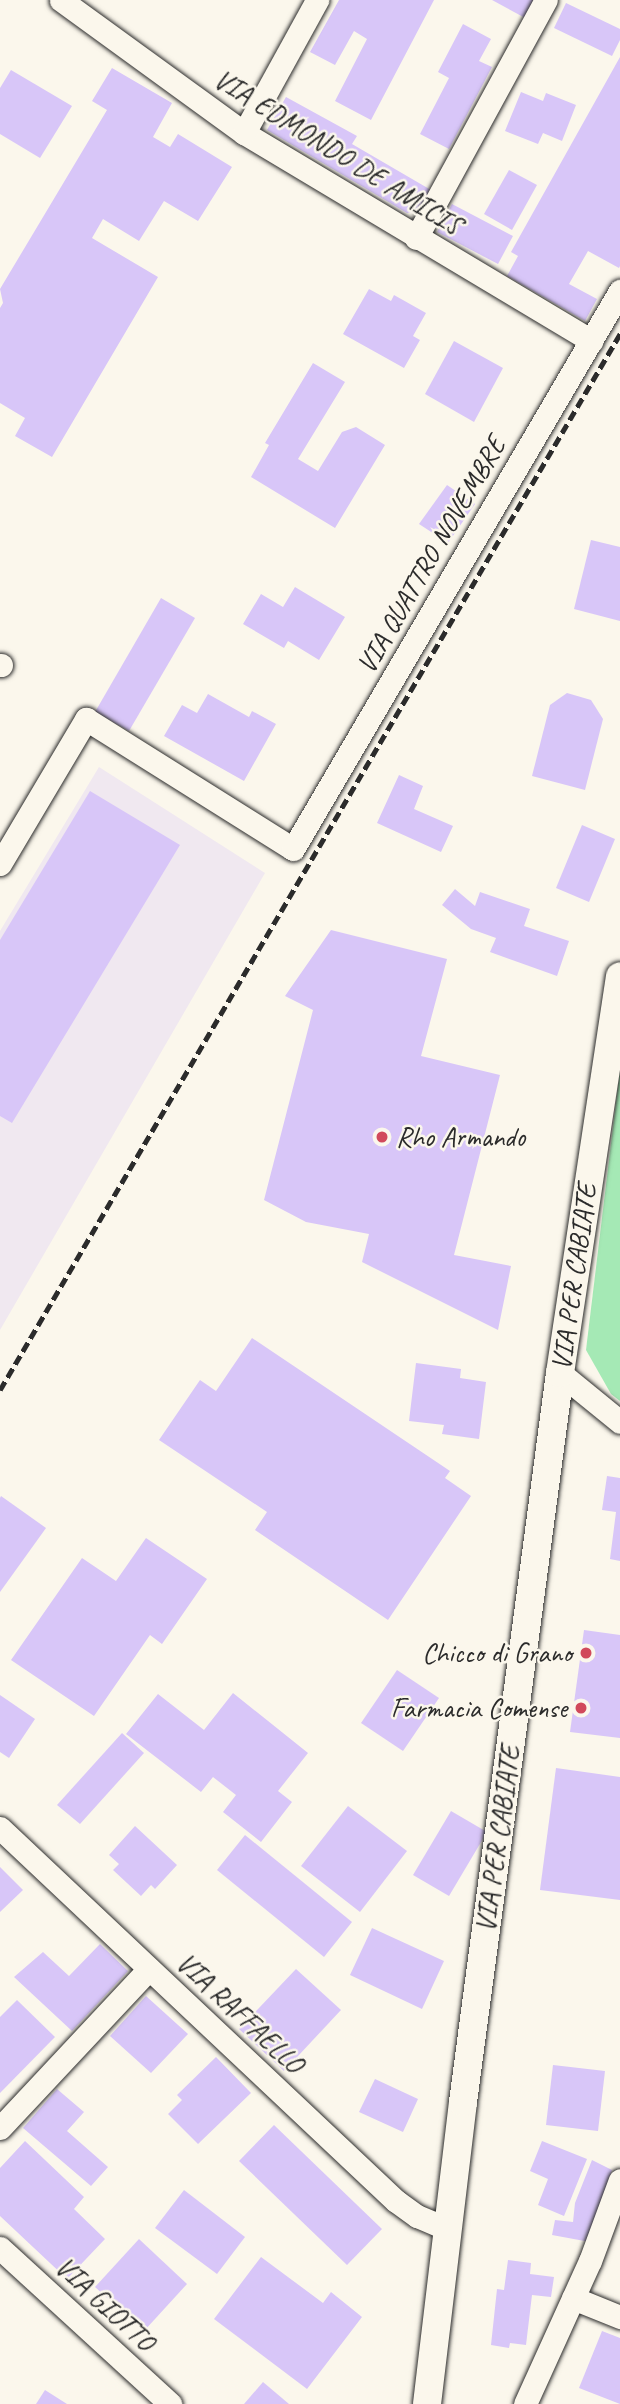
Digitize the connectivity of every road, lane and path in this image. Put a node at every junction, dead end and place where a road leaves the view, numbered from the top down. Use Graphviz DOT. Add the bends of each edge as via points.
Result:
graph roads {
  1 [pos="61,0"];
  2 [pos="317,0"];
  3 [pos="545,0"];
  4 [pos="244,132"];
  5 [pos="416,238"];
  6 [pos="620,291"];
  7 [pos="591,341"];
  8 [pos="0,864"];
  9 [pos="620,977"];
  10 [pos="560,1373"];
  11 [pos="620,1422"];
  12 [pos="0,1828"];
  13 [pos="149,1969"];
  14 [pos="0,2128"];
  15 [pos="620,2180"];
  16 [pos="447,2229"];
  17 [pos="0,2248"];
  18 [pos="573,2298"];
  19 [pos="620,2317"];
  20 [pos="170,2404"];
  21 [pos="427,2404"];
  22 [pos="525,2404"];
  1 -- 4 [label="street, VIA EDMONDO DE AMICIS"];
  2 -- 4 [label="street"];
  3 -- 5 [label="street"];
  4 -- 5 [label="street, VIA EDMONDO DE AMICIS"];
  5 -- 7 [label="street, VIA EDMONDO DE AMICIS"];
  6 -- 7 [label="street, VIA QUATTRO NOVEMBRE"];
  7 -- 8 [label="street, VIA QUATTRO NOVEMBRE" via="293,849 86,719"];
  9 -- 10 [label="street, VIA PER CABIATE"];
  10 -- 11 [label="street"];
  10 -- 16 [label="street, VIA PER CABIATE"];
  12 -- 13 [label="street, VIA RAFFAELLO"];
  13 -- 14 [label="street"];
  13 -- 16 [label="street, VIA RAFFAELLO" via="396,2202"];
  15 -- 18 [label="street"];
  16 -- 21 [label="street, VIA PER CABIATE"];
  17 -- 20 [label="street, VIA GIOTTO"];
  18 -- 19 [label="street"];
  18 -- 22 [label="street"];
}
